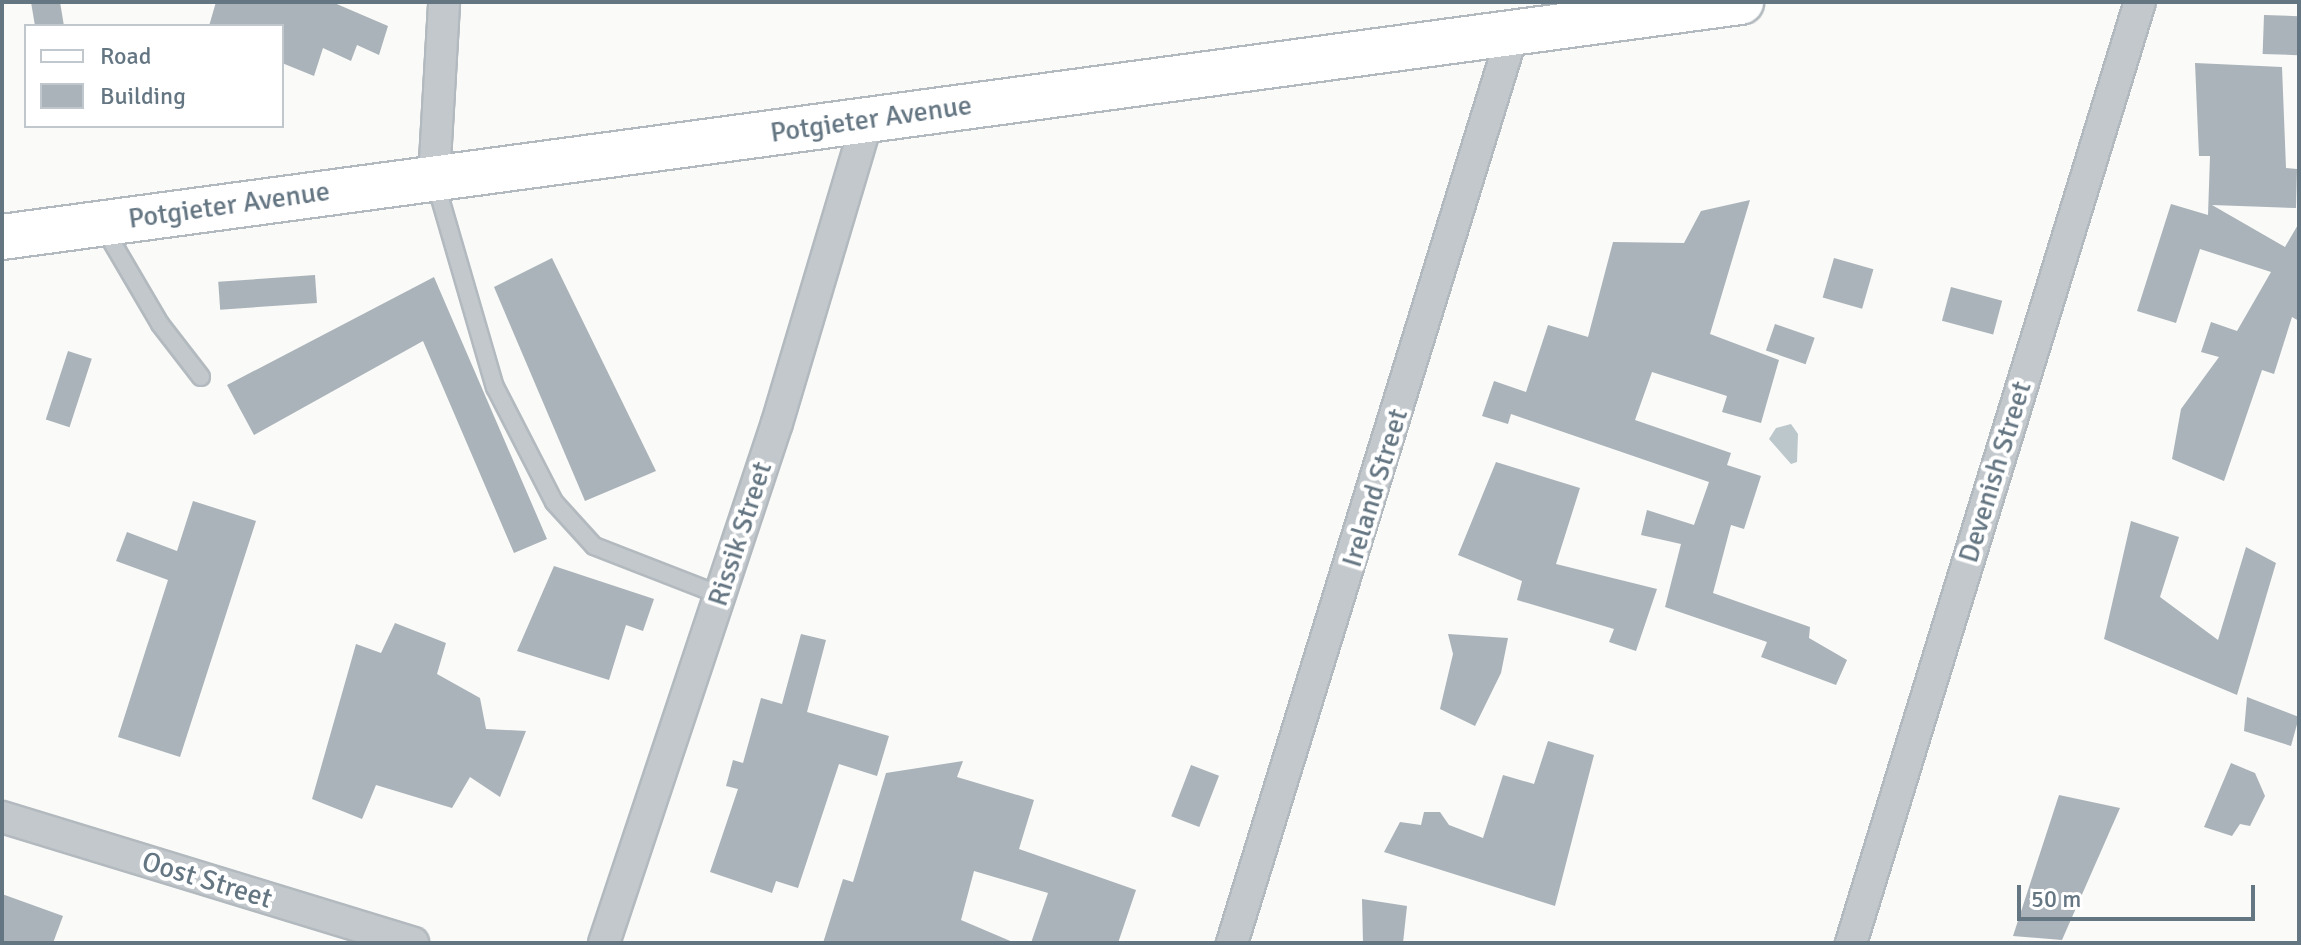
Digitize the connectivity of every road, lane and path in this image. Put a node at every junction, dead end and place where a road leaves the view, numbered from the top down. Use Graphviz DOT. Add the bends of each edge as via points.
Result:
graph roads {
  1 [pos="444,2"];
  2 [pos="1741,2"];
  3 [pos="2140,2"];
  4 [pos="1513,32"];
  5 [pos="867,122"];
  6 [pos="434,178"];
  7 [pos="101,224"];
  8 [pos="2,237"];
  9 [pos="201,377"];
  10 [pos="720,595"];
  11 [pos="2,817"];
  12 [pos="413,943"];
  13 [pos="604,943"];
  14 [pos="1232,943"];
  15 [pos="1851,943"];
  1 -- 6 [label="street"];
  2 -- 4 [label="street, Potgieter Avenue"];
  3 -- 15 [label="street, Devenish Street"];
  4 -- 5 [label="street, Potgieter Avenue"];
  4 -- 14 [label="street, Ireland Street"];
  5 -- 6 [label="street, Potgieter Avenue"];
  5 -- 10 [label="street, Rissik Street"];
  6 -- 7 [label="street, Potgieter Avenue"];
  6 -- 10 [label="lane" via="495,387 554,502 594,546"];
  7 -- 8 [label="street, Potgieter Avenue"];
  7 -- 9 [label="lane" via="160,324"];
  10 -- 13 [label="street, Rissik Street"];
  11 -- 12 [label="street, Oost Street"];
}
